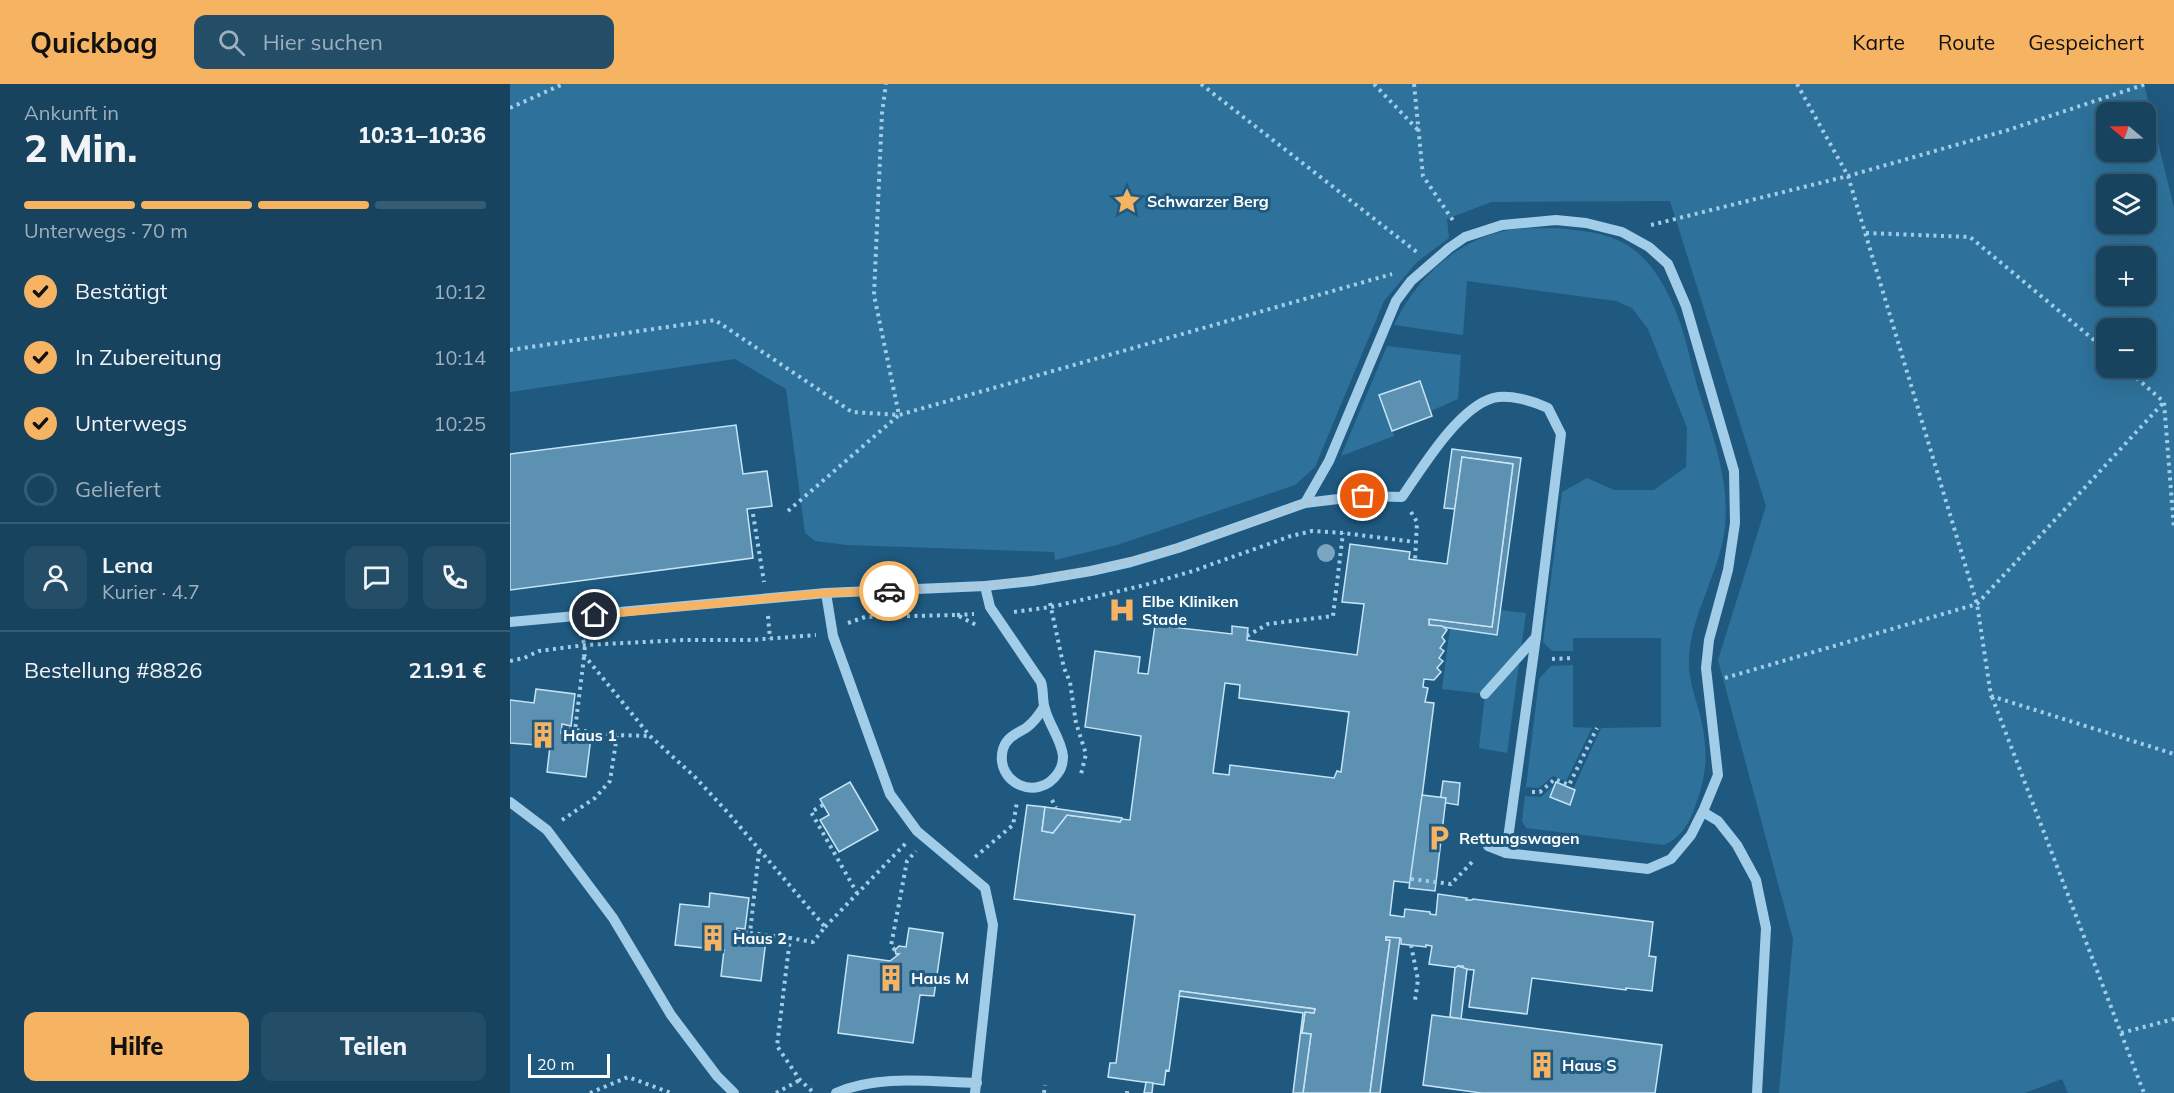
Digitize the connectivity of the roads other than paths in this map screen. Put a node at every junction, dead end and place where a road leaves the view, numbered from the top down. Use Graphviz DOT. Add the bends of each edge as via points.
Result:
graph roads {
  1 [pos="1305,503"];
  2 [pos="985,586"];
  3 [pos="826,593"];
  4 [pos="510,622"];
  5 [pos="1536,638"];
  6 [pos="1485,694"];
  7 [pos="1044,707"];
  8 [pos="510,802"];
  9 [pos="1703,812"];
  10 [pos="1488,846"];
  11 [pos="1506,853"];
  12 [pos="976,1088"];
  13 [pos="734,1093"];
  14 [pos="836,1093"];
  15 [pos="1757,1093"];
  1 -- 2 [label="street" via="1131,562"];
  1 -- 5 [label="street" via="1363,496 1402,497 1447,433 1473,409 1493,398 1513,398 1548,408 1562,434"];
  1 -- 9 [label="street" via="1329,461 1396,302 1430,262 1465,237 1502,225 1556,220 1622,232 1649,247 1668,264 1686,306 1734,471 1735,523 1706,668 1718,775"];
  2 -- 3 [label="street"];
  2 -- 7 [label="street" via="990,607 1041,682"];
  3 -- 4 [label="street"];
  3 -- 12 [label="street" via="832,630 890,794 926,840 985,888 993,925"];
  5 -- 6 [label="street"];
  5 -- 11 [label="street"];
  7 -- 7 [label="street" via="1032,723 1010,737 1002,758 1008,777 1032,789 1053,781 1063,757"];
  8 -- 13 [label="street" via="547,830 613,918 671,1015"];
  9 -- 11 [label="street" via="1691,835 1671,859 1648,869"];
  9 -- 15 [label="street" via="1718,822 1737,845 1756,880 1766,928"];
  10 -- 11 [label="street"];
  12 -- 14 [label="street" via="893,1080 852,1086"];
}
